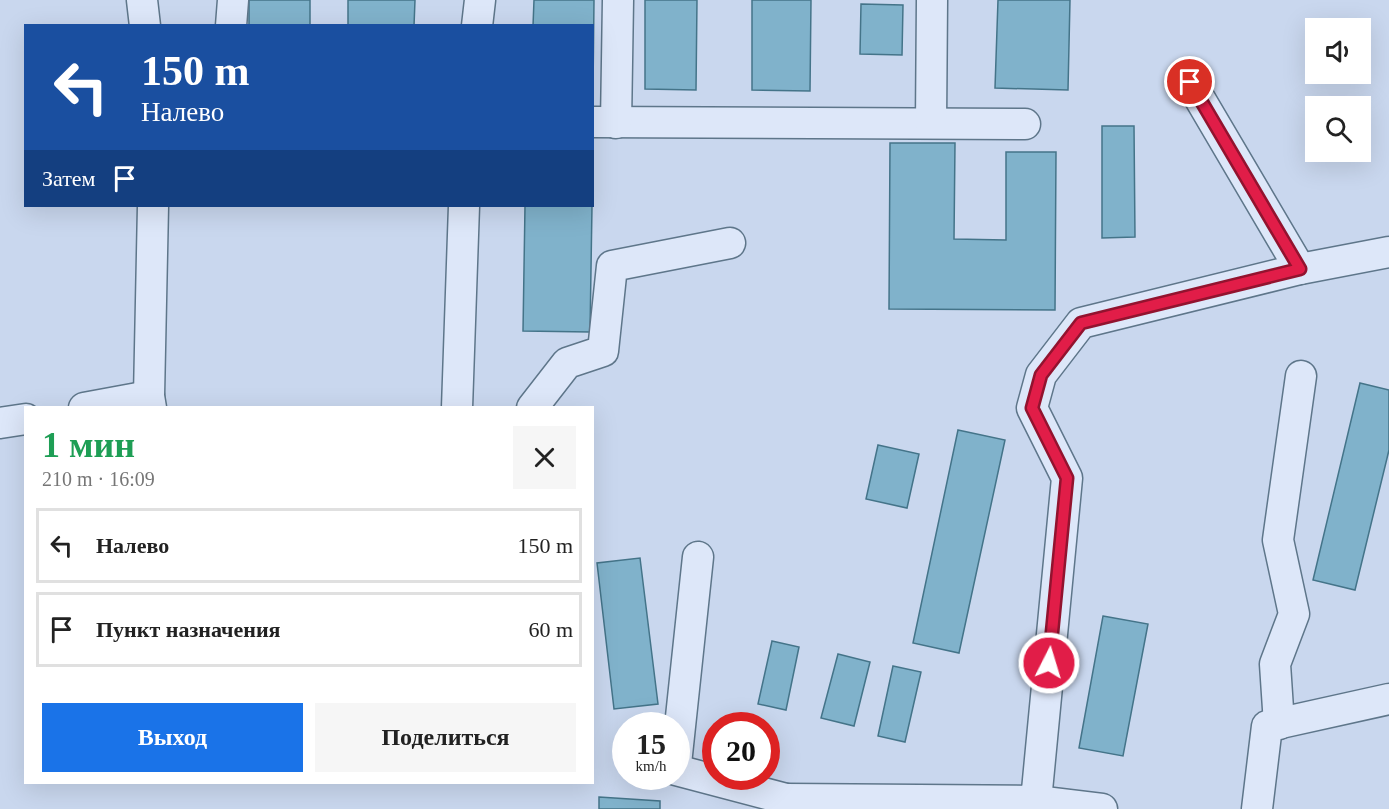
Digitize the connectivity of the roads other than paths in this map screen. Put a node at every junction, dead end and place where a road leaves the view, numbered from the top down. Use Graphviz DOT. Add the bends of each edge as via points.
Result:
graph roads {
  1 [pos="142,0"];
  2 [pos="233,0"];
  3 [pos="480,0"];
  4 [pos="618,0"];
  5 [pos="932,0"];
  6 [pos="145,24"];
  7 [pos="231,24"];
  8 [pos="477,24"];
  9 [pos="1190,82"];
  10 [pos="604,123"];
  11 [pos="931,123"];
  12 [pos="1025,124"];
  13 [pos="153,207"];
  14 [pos="464,207"];
  15 [pos="729,243"];
  16 [pos="1389,252"];
  17 [pos="1300,269"];
  18 [pos="1301,376"];
  19 [pos="150,402"];
  20 [pos="106,406"];
  21 [pos="457,406"];
  22 [pos="534,406"];
  23 [pos="24,419"];
  24 [pos="0,423"];
  25 [pos="698,557"];
  26 [pos="1389,699"];
  27 [pos="682,712"];
  28 [pos="1279,724"];
  29 [pos="690,774"];
  30 [pos="1036,801"];
  31 [pos="785,804"];
  32 [pos="1102,809"];
  33 [pos="1257,809"];
  1 -- 6 [label="street"];
  2 -- 7 [label="street"];
  3 -- 8 [label="street"];
  4 -- 10 [label="street"];
  5 -- 11 [label="street"];
  9 -- 17 [label="street"];
  10 -- 11 [label="street"];
  11 -- 12 [label="street"];
  13 -- 19 [label="street"];
  14 -- 21 [label="street"];
  15 -- 22 [label="street" via="612,266 603,351 567,363"];
  16 -- 17 [label="street"];
  17 -- 30 [label="street" via="1081,323 1041,375 1032,408 1067,478"];
  18 -- 28 [label="street" via="1278,540 1294,614 1275,664"];
  19 -- 20 [label="street"];
  23 -- 24 [label="street"];
  25 -- 27 [label="street"];
  26 -- 28 [label="street"];
  28 -- 33 [label="street" via="1267,726"];
  29 -- 31 [label="street"];
  30 -- 31 [label="street"];
  30 -- 32 [label="street"];
}
